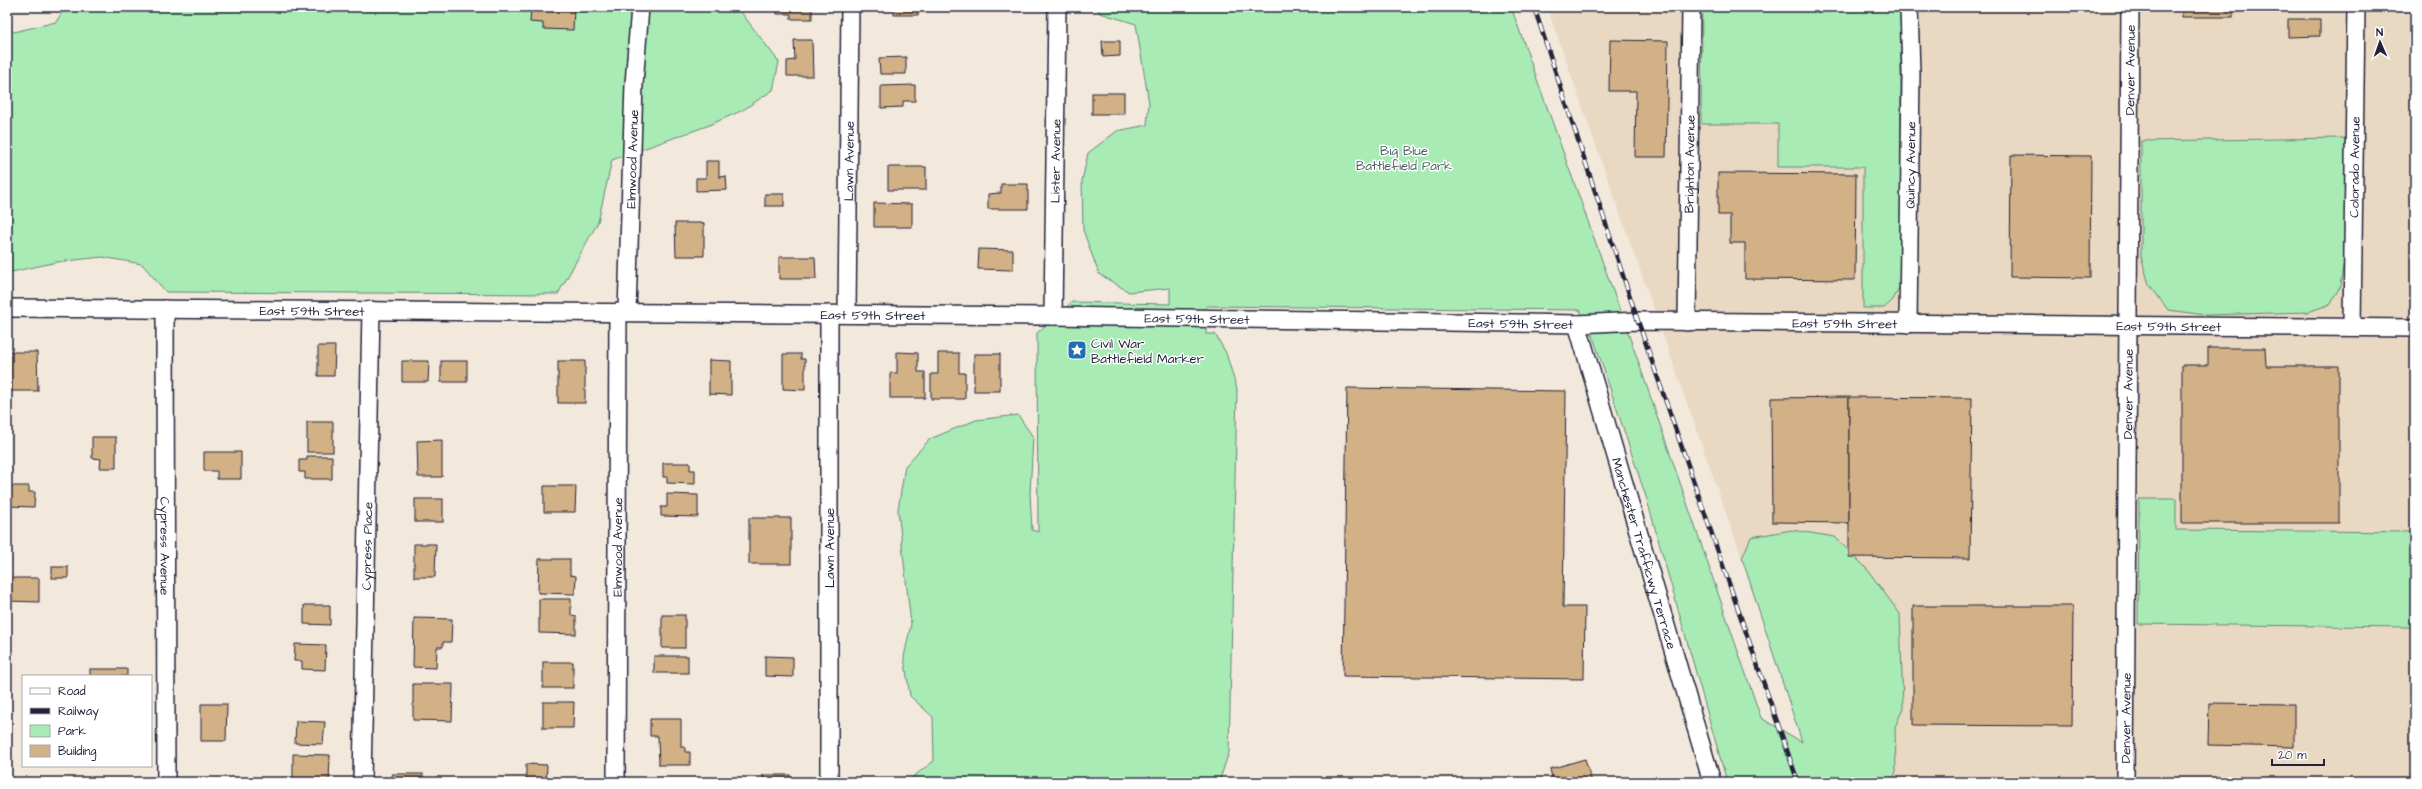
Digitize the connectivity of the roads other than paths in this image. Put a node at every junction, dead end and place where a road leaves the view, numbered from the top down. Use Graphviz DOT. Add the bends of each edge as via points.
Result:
graph roads {
  1 [pos="640,7"];
  2 [pos="850,7"];
  3 [pos="1057,7"];
  4 [pos="1691,7"];
  5 [pos="1909,7"];
  6 [pos="2130,7"];
  7 [pos="2356,7"];
  8 [pos="7,308"];
  9 [pos="166,309"];
  10 [pos="371,310"];
  11 [pos="622,312"];
  12 [pos="829,314"];
  13 [pos="847,314"];
  14 [pos="1053,316"];
  15 [pos="1687,322"];
  16 [pos="1577,324"];
  17 [pos="1908,324"];
  18 [pos="2128,325"];
  19 [pos="2352,327"];
  20 [pos="2415,328"];
  21 [pos="166,782"];
  22 [pos="362,782"];
  23 [pos="616,782"];
  24 [pos="829,782"];
  25 [pos="1712,782"];
  26 [pos="2125,782"];
  1 -- 11 [label="street, Elmwood Avenue"];
  2 -- 13 [label="street, Lawn Avenue"];
  3 -- 14 [label="street, Lister Avenue"];
  4 -- 15 [label="street, Brighton Avenue"];
  5 -- 17 [label="street, Quincy Avenue" via="1911,73"];
  6 -- 18 [label="street, Denver Avenue"];
  7 -- 19 [label="street, Colorado Avenue"];
  8 -- 9 [label="street, East 59th Street"];
  9 -- 10 [label="street, East 59th Street"];
  9 -- 21 [label="street, Cypress Avenue"];
  10 -- 11 [label="street, East 59th Street"];
  10 -- 22 [label="street, Cypress Place"];
  11 -- 12 [label="street, East 59th Street"];
  11 -- 23 [label="street, Elmwood Avenue"];
  12 -- 13 [label="street, East 59th Street"];
  12 -- 24 [label="street, Lawn Avenue"];
  13 -- 14 [label="street, East 59th Street"];
  14 -- 16 [label="street, East 59th Street"];
  15 -- 16 [label="street, East 59th Street"];
  15 -- 17 [label="street, East 59th Street"];
  16 -- 25 [label="street, Manchester Trafficwy Terrace"];
  17 -- 18 [label="street, East 59th Street"];
  18 -- 19 [label="street, East 59th Street"];
  18 -- 26 [label="street, Denver Avenue"];
  19 -- 20 [label="street, East 59th Street"];
}
